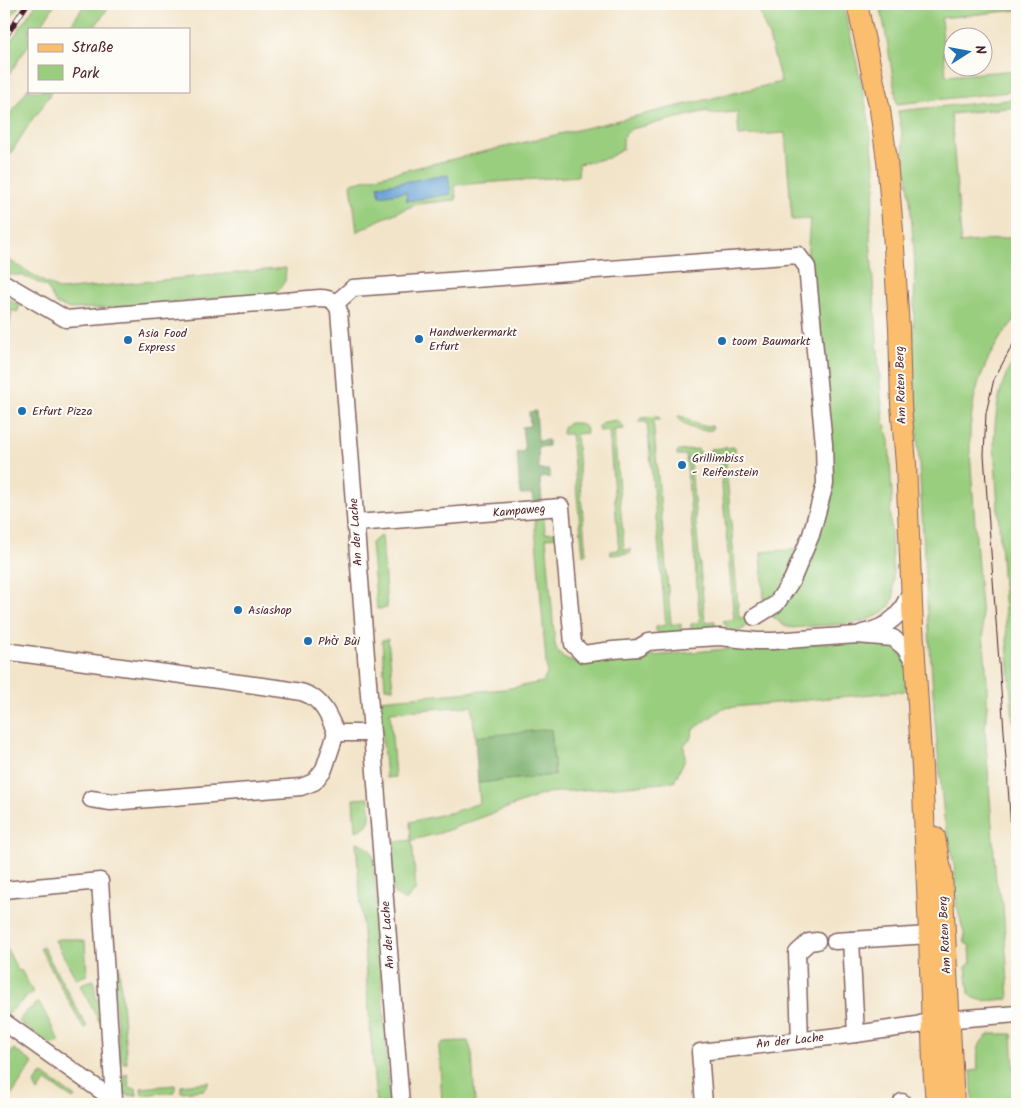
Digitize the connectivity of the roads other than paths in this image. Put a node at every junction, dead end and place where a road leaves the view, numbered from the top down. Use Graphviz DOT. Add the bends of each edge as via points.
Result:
graph roads {
  1 [pos="857,4"];
  2 [pos="4,283"];
  3 [pos="336,303"];
  4 [pos="356,523"];
  5 [pos="912,592"];
  6 [pos="755,617"];
  7 [pos="857,634"];
  8 [pos="4,651"];
  9 [pos="915,664"];
  10 [pos="371,732"];
  11 [pos="336,733"];
  12 [pos="922,768"];
  13 [pos="91,799"];
  14 [pos="4,890"];
  15 [pos="929,934"];
  16 [pos="817,941"];
  17 [pos="1017,1014"];
  18 [pos="941,1020"];
  19 [pos="4,1022"];
  20 [pos="856,1034"];
  21 [pos="800,1040"];
  22 [pos="115,1102"];
  23 [pos="401,1104"];
  24 [pos="704,1104"];
  25 [pos="936,1104"];
  26 [pos="954,1104"];
  1 -- 5 [label="main road, Am Roten Berg" via="880,110 890,185"];
  2 -- 3 [label="street" via="66,319 320,298 330,298"];
  3 -- 4 [label="street, An der Lache"];
  3 -- 6 [label="street" via="352,288 798,254 806,267 825,484 811,535 792,580 776,604"];
  4 -- 7 [label="street, Kampaweg" via="561,507 573,644 583,654 638,648 648,642 686,639 720,637 773,641"];
  4 -- 10 [label="street, An der Lache"];
  5 -- 7 [label="street" via="894,618 872,631"];
  5 -- 9 [label="main road, Am Roten Berg"];
  7 -- 9 [label="street" via="893,638 904,647"];
  8 -- 11 [label="street" via="304,693 316,699 328,714"];
  9 -- 12 [label="main road, Am Roten Berg"];
  10 -- 11 [label="street"];
  10 -- 23 [label="street, An der Lache"];
  11 -- 13 [label="street" via="324,769 314,782 301,787 111,802"];
  12 -- 15 [label="main road, Am Roten Berg"];
  12 -- 18 [label="main road, Am Roten Berg" via="942,875"];
  14 -- 22 [label="street" via="100,881"];
  15 -- 18 [label="main road, Am Roten Berg"];
  15 -- 20 [label="street" via="843,940"];
  16 -- 21 [label="street" via="809,942 797,953"];
  17 -- 18 [label="street, An der Lache"];
  18 -- 20 [label="street, An der Lache"];
  18 -- 25 [label="main road, Am Roten Berg" via="933,1065"];
  18 -- 26 [label="main road, Am Roten Berg"];
  19 -- 22 [label="street"];
  20 -- 21 [label="street, An der Lache"];
  21 -- 24 [label="street, An der Lache" via="700,1052"];
}
